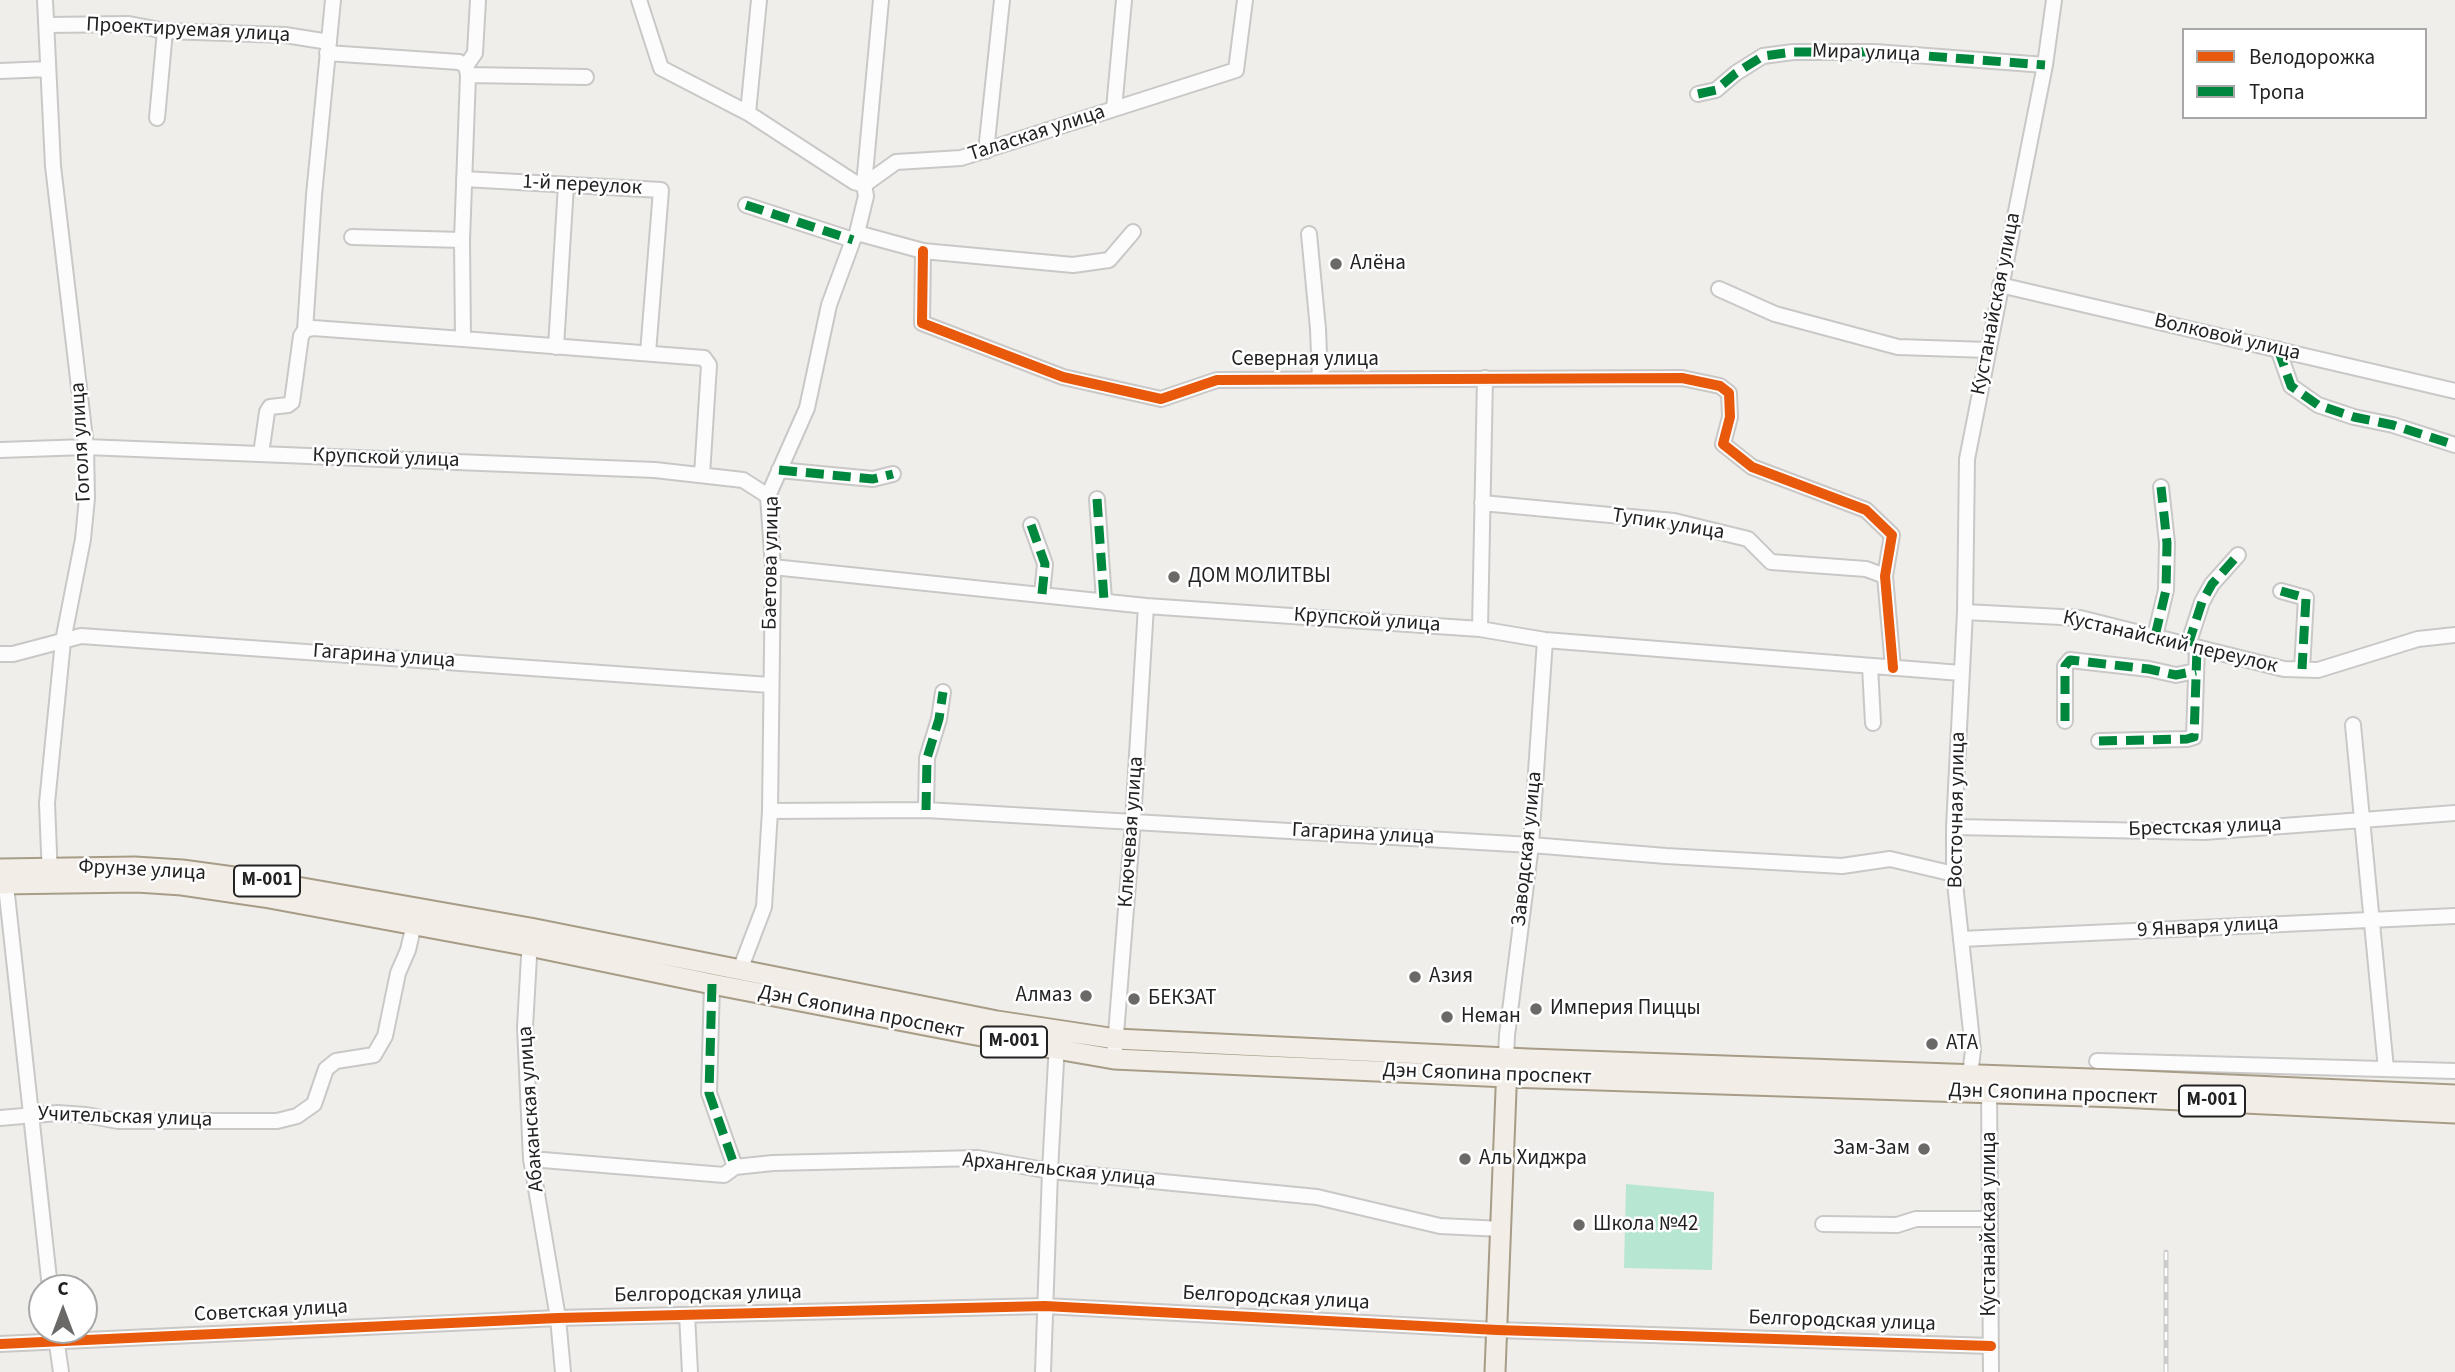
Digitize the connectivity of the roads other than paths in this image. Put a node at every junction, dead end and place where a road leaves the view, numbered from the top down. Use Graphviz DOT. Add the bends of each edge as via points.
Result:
graph roads {
  1 [pos="45,0"];
  2 [pos="333,0"];
  3 [pos="478,0"];
  4 [pos="639,0"];
  5 [pos="759,0"];
  6 [pos="881,0"];
  7 [pos="1002,0"];
  8 [pos="1124,0"];
  9 [pos="1245,0"];
  10 [pos="2054,0"];
  11 [pos="47,25"];
  12 [pos="165,31"];
  13 [pos="328,47"];
  14 [pos="2045,65"];
  15 [pos="48,69"];
  16 [pos="467,70"];
  17 [pos="0,71"];
  18 [pos="586,77"];
  19 [pos="1698,94"];
  20 [pos="1114,109"];
  21 [pos="748,113"];
  22 [pos="157,118"];
  23 [pos="986,151"];
  24 [pos="464,179"];
  25 [pos="566,185"];
  26 [pos="864,185"];
  27 [pos="746,205"];
  28 [pos="1133,232"];
  29 [pos="1309,234"];
  30 [pos="855,236"];
  31 [pos="352,237"];
  32 [pos="462,240"];
  33 [pos="923,251"];
  34 [pos="2000,285"];
  35 [pos="1718,289"];
  36 [pos="305,330"];
  37 [pos="463,339"];
  38 [pos="556,346"];
  39 [pos="2278,349"];
  40 [pos="1988,350"];
  41 [pos="648,353"];
  42 [pos="1485,378"];
  43 [pos="1320,379"];
  44 [pos="2455,391"];
  45 [pos="2455,446"];
  46 [pos="86,447"];
  47 [pos="0,450"];
  48 [pos="261,454"];
  49 [pos="779,470"];
  50 [pos="893,474"];
  51 [pos="702,475"];
  52 [pos="2161,488"];
  53 [pos="768,496"];
  54 [pos="1097,499"];
  55 [pos="1482,503"];
  56 [pos="1031,525"];
  57 [pos="2238,555"];
  58 [pos="773,567"];
  59 [pos="1885,576"];
  60 [pos="2281,591"];
  61 [pos="1042,594"];
  62 [pos="1104,600"];
  63 [pos="1146,606"];
  64 [pos="1965,612"];
  65 [pos="1480,629"];
  66 [pos="2455,635"];
  67 [pos="2155,636"];
  68 [pos="1545,640"];
  69 [pos="63,641"];
  70 [pos="2192,647"];
  71 [pos="0,654"];
  72 [pos="1870,666"];
  73 [pos="1893,668"];
  74 [pos="2302,669"];
  75 [pos="2196,671"];
  76 [pos="1961,673"];
  77 [pos="770,685"];
  78 [pos="943,692"];
  79 [pos="2065,721"];
  80 [pos="1873,723"];
  81 [pos="2353,725"];
  82 [pos="2099,741"];
  83 [pos="926,810"];
  84 [pos="770,811"];
  85 [pos="2455,813"];
  86 [pos="2362,820"];
  87 [pos="1133,821"];
  88 [pos="1954,827"];
  89 [pos="1531,845"];
  90 [pos="1954,874"];
  91 [pos="50,875"];
  92 [pos="4,876"];
  93 [pos="2455,916"];
  94 [pos="2373,920"];
  95 [pos="414,924"];
  96 [pos="530,937"];
  97 [pos="1961,939"];
  98 [pos="740,970"];
  99 [pos="712,984"];
  100 [pos="1116,1039"];
  101 [pos="1057,1040"];
  102 [pos="1114,1059"];
  103 [pos="2097,1061"];
  104 [pos="1507,1068"];
  105 [pos="2386,1069"];
  106 [pos="2455,1071"];
  107 [pos="1979,1084"];
  108 [pos="2455,1095"];
  109 [pos="30,1114"];
  110 [pos="2455,1114"];
  111 [pos="0,1118"];
  112 [pos="531,1159"];
  113 [pos="735,1167"];
  114 [pos="1049,1171"];
  115 [pos="1990,1219"];
  116 [pos="1823,1224"];
  117 [pos="1502,1229"];
  118 [pos="48,1274"];
  119 [pos="1045,1306"];
  120 [pos="687,1315"];
  121 [pos="543,1318"];
  122 [pos="558,1318"];
  123 [pos="1497,1331"];
  124 [pos="98,1334"];
  125 [pos="28,1340"];
  126 [pos="0,1344"];
  127 [pos="56,1344"];
  128 [pos="1991,1346"];
  129 [pos="61,1372"];
  130 [pos="563,1372"];
  131 [pos="690,1372"];
  132 [pos="1043,1372"];
  133 [pos="1496,1372"];
  134 [pos="1991,1372"];
  1 -- 11 [label="street, Гоголя улица"];
  2 -- 13 [label="street"];
  3 -- 16 [label="street" via="475,53"];
  4 -- 21 [label="street" via="661,68"];
  5 -- 21 [label="street"];
  6 -- 26 [label="street, Баетова улица"];
  7 -- 23 [label="street"];
  8 -- 20 [label="street"];
  9 -- 20 [label="street, Талаская улица" via="1236,69"];
  10 -- 14 [label="street, Кустанайская улица"];
  11 -- 12 [label="street, Проектируемая улица" via="129,24"];
  11 -- 15 [label="street, Гоголя улица"];
  12 -- 13 [label="street, Проектируемая улица" via="285,35"];
  12 -- 22 [label="street"];
  13 -- 16 [label="street, Проектируемая улица" via="459,62"];
  13 -- 36 [label="street"];
  14 -- 19 [label="street, Мира улица" via="1875,52 1793,52 1763,56 1716,90"];
  14 -- 34 [label="street, Кустанайская улица"];
  15 -- 17 [label="street"];
  15 -- 46 [label="street, Гоголя улица" via="53,166"];
  16 -- 18 [label="street, Проектируемая улица"];
  16 -- 24 [label="street"];
  20 -- 23 [label="street, Талаская улица"];
  21 -- 26 [label="street"];
  23 -- 26 [label="street, Талаская улица" via="961,158 897,162"];
  24 -- 25 [label="street, 1-й переулок"];
  24 -- 32 [label="street"];
  25 -- 38 [label="street"];
  25 -- 41 [label="street, 1-й переулок" via="662,190"];
  26 -- 30 [label="street, Баетова улица" via="866,196"];
  27 -- 30 [label="street"];
  28 -- 33 [label="street" via="1109,260 1073,265"];
  29 -- 43 [label="street"];
  30 -- 33 [label="street"];
  30 -- 49 [label="street, Баетова улица" via="829,305 807,408"];
  31 -- 32 [label="street"];
  32 -- 37 [label="street"];
  33 -- 43 [label="street, Северная улица" via="922,323 1063,377 1161,399 1217,380"];
  34 -- 39 [label="street, Волковой улица"];
  34 -- 40 [label="street, Кустанайская улица"];
  35 -- 40 [label="street" via="1775,314 1898,347"];
  36 -- 37 [label="street"];
  36 -- 48 [label="street" via="292,402 270,407 267,412"];
  37 -- 38 [label="street"];
  38 -- 41 [label="street"];
  39 -- 44 [label="street, Волковой улица"];
  39 -- 45 [label="street" via="2291,386 2318,405"];
  40 -- 64 [label="street, Кустанайская улица" via="1967,459"];
  41 -- 51 [label="street" via="704,358 709,365"];
  42 -- 43 [label="street, Северная улица"];
  42 -- 55 [label="street"];
  42 -- 59 [label="street, Северная улица" via="1682,378 1720,386 1729,393 1730,417 1723,444 1752,467 1866,510 1892,535"];
  46 -- 47 [label="street, Крупской улица"];
  46 -- 48 [label="street, Крупской улица"];
  46 -- 69 [label="street, Гоголя улица" via="83,539"];
  48 -- 51 [label="street, Крупской улица"];
  49 -- 50 [label="street" via="873,479"];
  49 -- 53 [label="street, Баетова улица"];
  51 -- 53 [label="street, Крупской улица" via="743,480"];
  52 -- 67 [label="street" via="2166,590"];
  53 -- 58 [label="street, Баетова улица"];
  54 -- 62 [label="street"];
  55 -- 59 [label="street, Тупик улица" via="1674,521 1748,539 1771,562 1866,569"];
  55 -- 65 [label="street"];
  56 -- 61 [label="street" via="1045,564"];
  57 -- 70 [label="street" via="2202,601"];
  58 -- 61 [label="street, Крупской улица"];
  58 -- 77 [label="street, Баетова улица"];
  59 -- 73 [label="street"];
  60 -- 74 [label="street" via="2306,598"];
  61 -- 62 [label="street, Крупской улица"];
  62 -- 63 [label="street, Крупской улица"];
  63 -- 65 [label="street, Крупской улица"];
  63 -- 87 [label="street, Ключевая улица"];
  64 -- 67 [label="street, Кустанайский переулок" via="2080,618"];
  64 -- 76 [label="street, Восточная улица"];
  65 -- 68 [label="street, Крупской улица"];
  66 -- 74 [label="street, Кустанайский переулок" via="2418,639 2318,670"];
  67 -- 70 [label="street, Кустанайский переулок"];
  68 -- 72 [label="street, Крупской улица"];
  68 -- 89 [label="street, Заводская улица"];
  69 -- 71 [label="street, Гагарина улица"];
  69 -- 77 [label="street, Гагарина улица" via="81,636"];
  69 -- 91 [label="street, Гоголя улица" via="47,803"];
  70 -- 74 [label="street, Кустанайский переулок" via="2284,669"];
  70 -- 75 [label="street"];
  72 -- 73 [label="street, Крупской улица"];
  72 -- 80 [label="street"];
  73 -- 76 [label="street, Крупской улица"];
  75 -- 79 [label="street" via="2176,675 2070,660 2065,666"];
  75 -- 82 [label="street" via="2194,737"];
  76 -- 88 [label="street, Восточная улица"];
  77 -- 84 [label="street, Баетова улица"];
  78 -- 83 [label="street" via="927,758"];
  81 -- 86 [label="street"];
  83 -- 84 [label="street, Гагарина улица"];
  83 -- 87 [label="street, Гагарина улица"];
  84 -- 98 [label="street, Баетова улица" via="765,907"];
  85 -- 86 [label="street, Брестская улица"];
  86 -- 88 [label="street, Брестская улица" via="2204,832"];
  86 -- 94 [label="street"];
  87 -- 89 [label="street, Гагарина улица"];
  87 -- 100 [label="street, Ключевая улица"];
  88 -- 90 [label="street, Восточная улица"];
  89 -- 90 [label="street, Гагарина улица" via="1842,866 1890,859"];
  89 -- 104 [label="street, Заводская улица" via="1507,1035"];
  90 -- 97 [label="street, Восточная улица"];
  91 -- 92 [label="main road, Фрунзе улица / M-001"];
  91 -- 95 [label="main road, Фрунзе улица / M-001" via="182,885"];
  91 -- 96 [label="main road, Фрунзе улица / M-001" via="182,870 372,898"];
  92 -- 109 [label="street"];
  93 -- 94 [label="street, 9 Января улица"];
  94 -- 97 [label="street, 9 Января улица"];
  94 -- 105 [label="street"];
  95 -- 96 [label="main road, Фрунзе улица / M-001"];
  95 -- 109 [label="street, Учительская улица" via="380,1046 374,1055 336,1061 326,1069 314,1104 297,1116 276,1121 118,1121"];
  96 -- 98 [label="main road, Дэн Сяопина проспект / M-001"];
  96 -- 99 [label="main road, Дэн Сяопина проспект / M-001"];
  96 -- 112 [label="street, Абаканская улица" via="525,1027"];
  97 -- 107 [label="street, Восточная улица"];
  98 -- 101 [label="main road, Дэн Сяопина проспект / M-001"];
  99 -- 101 [label="main road, Дэн Сяопина проспект / M-001"];
  99 -- 113 [label="street" via="709,1093"];
  100 -- 101 [label="main road, Дэн Сяопина проспект / M-001"];
  100 -- 102 [label="street, Ключевая улица"];
  100 -- 104 [label="main road, Дэн Сяопина проспект / M-001"];
  101 -- 102 [label="main road, Дэн Сяопина проспект / M-001"];
  101 -- 114 [label="street"];
  102 -- 104 [label="main road, Дэн Сяопина проспект / M-001"];
  103 -- 105 [label="street"];
  104 -- 107 [label="main road, Дэн Сяопина проспект / M-001"];
  104 -- 117 [label="main road"];
  105 -- 106 [label="street"];
  107 -- 108 [label="main road, Дэн Сяопина проспект / M-001"];
  107 -- 110 [label="main road, Дэн Сяопина проспект / M-001" via="2118,1097"];
  107 -- 115 [label="street, Кустанайская улица"];
  109 -- 111 [label="street, Учительская улица"];
  109 -- 118 [label="street"];
  112 -- 113 [label="street, Архангельская улица" via="724,1175"];
  112 -- 122 [label="street, Абаканская улица"];
  113 -- 114 [label="street, Архангельская улица" via="978,1158"];
  114 -- 117 [label="street, Архангельская улица" via="1317,1197 1440,1226"];
  114 -- 119 [label="street"];
  115 -- 116 [label="street"];
  115 -- 128 [label="street, Кустанайская улица"];
  117 -- 123 [label="main road"];
  119 -- 120 [label="street, Белгородская улица"];
  119 -- 123 [label="street, Белгородская улица"];
  119 -- 132 [label="street"];
  120 -- 122 [label="street, Белгородская улица"];
  120 -- 131 [label="street"];
  121 -- 122 [label="street, Белгородская улица"];
  121 -- 124 [label="street, Советская улица"];
  122 -- 130 [label="street, Абаканская улица"];
  123 -- 128 [label="street, Белгородская улица"];
  123 -- 133 [label="main road"];
  125 -- 126 [label="street, Советская улица"];
  127 -- 129 [label="street"];
  128 -- 134 [label="street, Кустанайская улица"];
}
